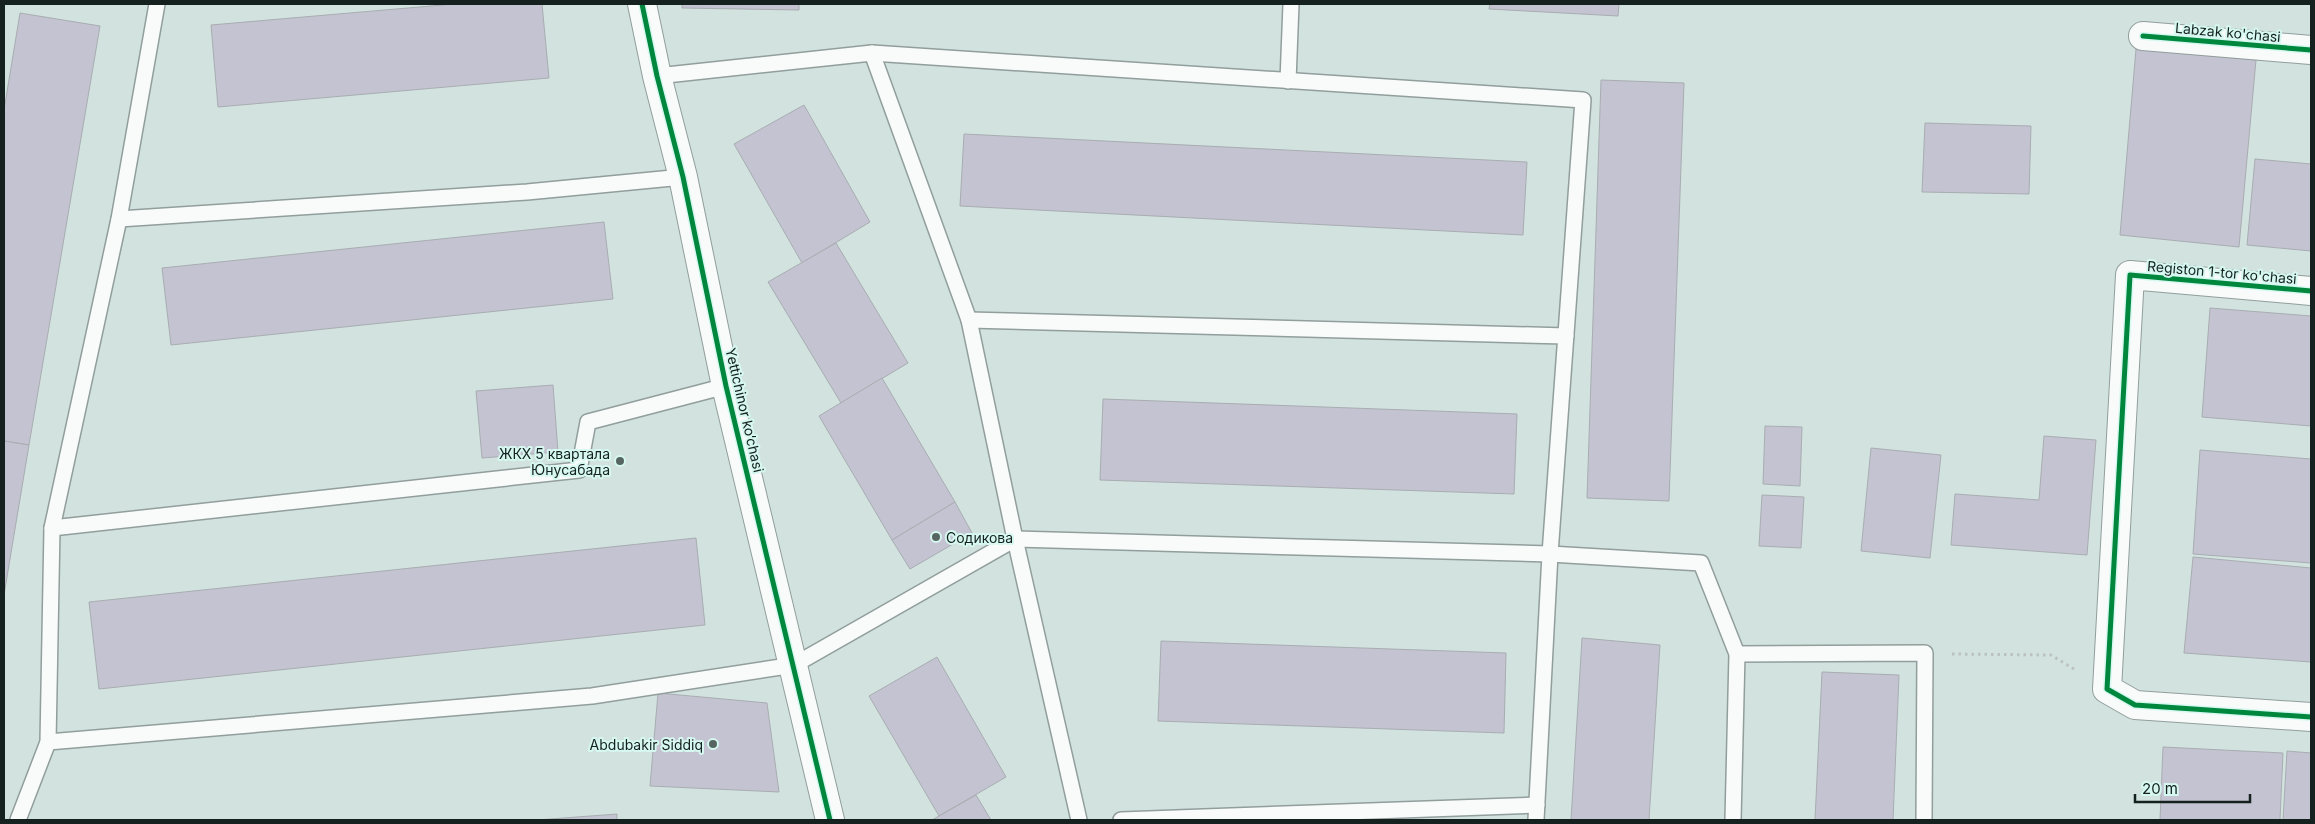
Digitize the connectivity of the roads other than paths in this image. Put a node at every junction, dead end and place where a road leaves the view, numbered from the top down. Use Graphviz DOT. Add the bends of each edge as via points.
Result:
graph roads {
  1 [pos="158,4"];
  2 [pos="642,4"];
  3 [pos="1291,4"];
  4 [pos="2143,36"];
  5 [pos="2311,50"];
  6 [pos="872,53"];
  7 [pos="657,76"];
  8 [pos="1288,80"];
  9 [pos="683,176"];
  10 [pos="119,219"];
  11 [pos="2311,291"];
  12 [pos="969,320"];
  13 [pos="1566,336"];
  14 [pos="726,386"];
  15 [pos="52,528"];
  16 [pos="1015,539"];
  17 [pos="1550,554"];
  18 [pos="1736,654"];
  19 [pos="794,665"];
  20 [pos="2311,717"];
  21 [pos="48,742"];
  22 [pos="1537,805"];
  23 [pos="18,820"];
  24 [pos="830,820"];
  25 [pos="1079,820"];
  26 [pos="1121,820"];
  27 [pos="1536,820"];
  28 [pos="1733,820"];
  29 [pos="1924,820"];
  1 -- 10 [label="lane"];
  2 -- 7 [label="street, Yettichinor ko‘chasi"];
  3 -- 8 [label="lane"];
  4 -- 5 [label="street, Labzak ko'chasi"];
  6 -- 7 [label="lane"];
  6 -- 8 [label="lane"];
  6 -- 12 [label="lane"];
  7 -- 9 [label="street, Yettichinor ko‘chasi"];
  8 -- 13 [label="lane" via="1583,100"];
  9 -- 10 [label="lane" via="527,192"];
  9 -- 14 [label="street, Yettichinor ko‘chasi"];
  10 -- 15 [label="lane"];
  11 -- 20 [label="street, Registon 1-tor ko'chasi" via="2130,275 2107,689 2135,705"];
  12 -- 13 [label="lane"];
  12 -- 16 [label="lane"];
  13 -- 17 [label="lane"];
  14 -- 15 [label="lane" via="588,422 579,470"];
  14 -- 19 [label="street, Yettichinor ko‘chasi"];
  15 -- 21 [label="lane"];
  16 -- 17 [label="lane"];
  16 -- 19 [label="lane"];
  16 -- 25 [label="lane"];
  17 -- 18 [label="lane" via="1701,563"];
  17 -- 22 [label="lane"];
  18 -- 28 [label="lane"];
  18 -- 29 [label="lane" via="1925,653"];
  19 -- 21 [label="lane" via="592,696"];
  19 -- 24 [label="street, Yettichinor ko‘chasi"];
  21 -- 23 [label="lane"];
  22 -- 26 [label="lane"];
  22 -- 27 [label="lane"];
}
